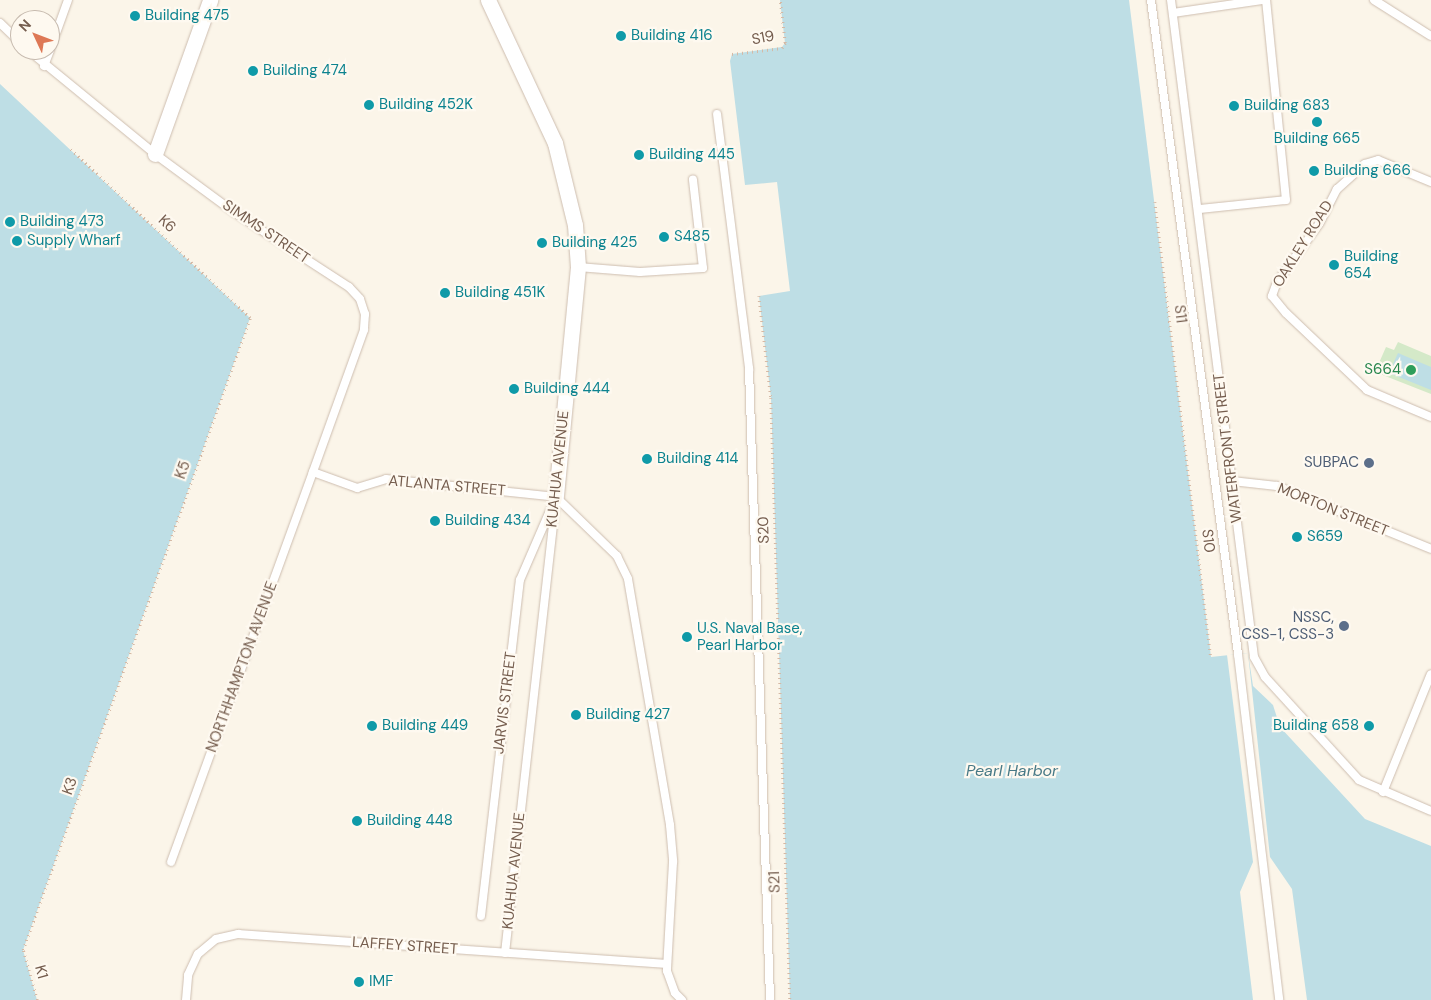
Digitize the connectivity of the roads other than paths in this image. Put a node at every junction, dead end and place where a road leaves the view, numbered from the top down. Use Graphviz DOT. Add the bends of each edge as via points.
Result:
graph roads {
  1 [pos="68,0"];
  2 [pos="210,0"];
  3 [pos="488,0"];
  4 [pos="1151,0"];
  5 [pos="1171,0"];
  6 [pos="1262,0"];
  7 [pos="1266,0"];
  8 [pos="1374,0"];
  9 [pos="1173,13"];
  10 [pos="60,22"];
  11 [pos="0,23"];
  12 [pos="10,32"];
  13 [pos="1431,36"];
  14 [pos="38,60"];
  15 [pos="46,60"];
  16 [pos="44,66"];
  17 [pos="717,114"];
  18 [pos="155,154"];
  19 [pos="693,180"];
  20 [pos="1431,182"];
  21 [pos="1199,210"];
  22 [pos="578,266"];
  23 [pos="1431,417"];
  24 [pos="313,472"];
  25 [pos="1232,481"];
  26 [pos="556,497"];
  27 [pos="1431,549"];
  28 [pos="1431,674"];
  29 [pos="1383,792"];
  30 [pos="1431,811"];
  31 [pos="170,862"];
  32 [pos="481,916"];
  33 [pos="505,953"];
  34 [pos="667,964"];
  35 [pos="186,1000"];
  36 [pos="682,1000"];
  37 [pos="770,1000"];
  38 [pos="1280,1000"];
  1 -- 10 [label="lane"];
  2 -- 18 [label="street"];
  3 -- 22 [label="street, KUAHUA AVENUE" via="555,143 567,183"];
  4 -- 38 [label="lane" via="1238,654"];
  5 -- 9 [label="lane, WATERFRONT STREET"];
  6 -- 9 [label="lane"];
  7 -- 21 [label="lane" via="1286,200"];
  8 -- 13 [label="lane"];
  9 -- 21 [label="lane, WATERFRONT STREET"];
  11 -- 12 [label="lane"];
  14 -- 16 [label="lane, SIMMS STREET"];
  15 -- 16 [label="lane"];
  16 -- 18 [label="lane, SIMMS STREET"];
  17 -- 37 [label="lane" via="749,369"];
  18 -- 24 [label="lane, SIMMS STREET" via="236,213 349,287 360,299 365,325"];
  19 -- 22 [label="lane" via="703,268 640,272"];
  20 -- 23 [label="lane, OAKLEY ROAD" via="1378,160 1365,164 1337,189 1319,224 1277,282 1272,296 1367,390"];
  21 -- 25 [label="lane, WATERFRONT STREET"];
  22 -- 26 [label="street, KUAHUA AVENUE"];
  24 -- 26 [label="lane, ATLANTA STREET" via="357,488 386,479"];
  24 -- 31 [label="lane, NORTHHAMPTON AVENUE"];
  25 -- 27 [label="lane, MORTON STREET" via="1277,486"];
  25 -- 29 [label="lane, WATERFRONT STREET" via="1257,664 1358,780"];
  26 -- 32 [label="lane, JARVIS STREET" via="520,580"];
  26 -- 33 [label="lane, KUAHUA AVENUE"];
  26 -- 34 [label="lane" via="617,556 628,579 670,825 673,862"];
  28 -- 29 [label="lane"];
  29 -- 30 [label="lane, WATERFRONT STREET"];
  33 -- 34 [label="lane, LAFFEY STREET"];
  33 -- 35 [label="lane, LAFFEY STREET" via="230,935 209,943 193,960"];
  34 -- 36 [label="lane" via="675,993"];
}
